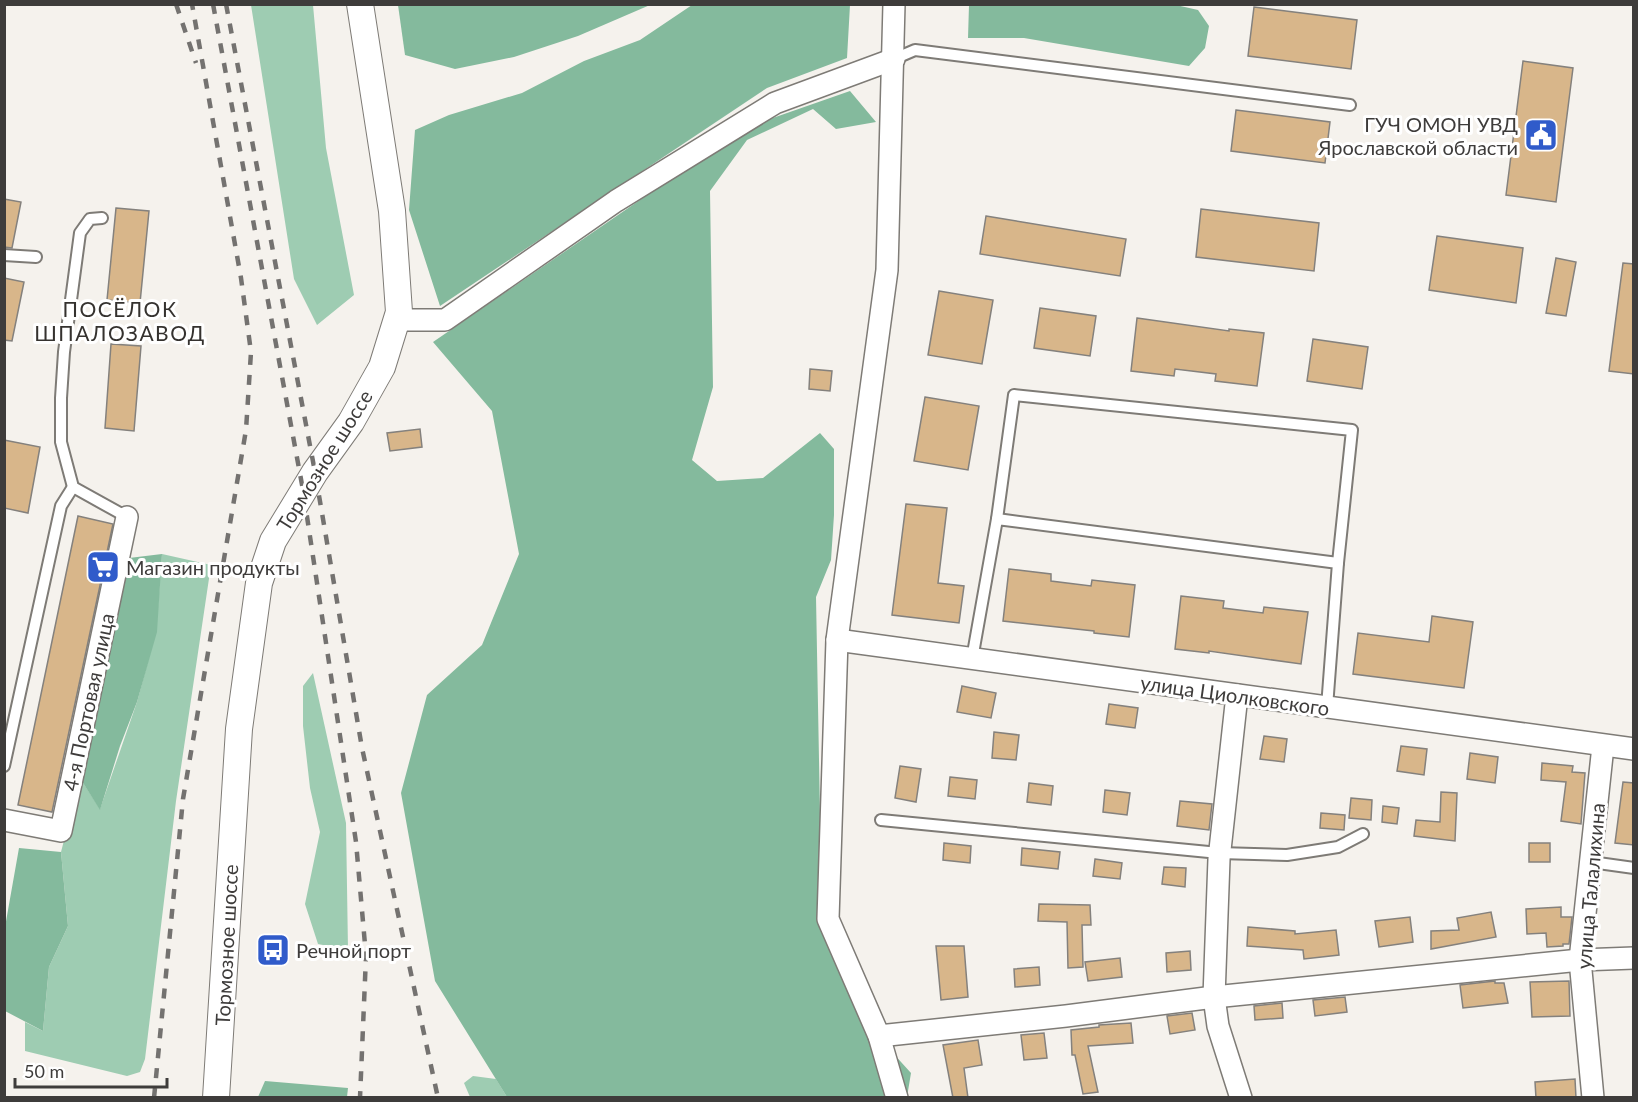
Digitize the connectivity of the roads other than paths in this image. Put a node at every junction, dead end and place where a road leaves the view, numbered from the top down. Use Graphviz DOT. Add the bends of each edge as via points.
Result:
graph roads {
  1 [pos="360,4"];
  2 [pos="894,4"];
  3 [pos="894,60"];
  4 [pos="1350,105"];
  5 [pos="102,218"];
  6 [pos="4,255"];
  7 [pos="36,257"];
  8 [pos="397,320"];
  9 [pos="73,487"];
  10 [pos="127,517"];
  11 [pos="997,519"];
  12 [pos="1338,563"];
  13 [pos="837,640"];
  14 [pos="972,659"];
  15 [pos="1237,695"];
  16 [pos="1327,707"];
  17 [pos="1604,746"];
  18 [pos="1634,749"];
  19 [pos="4,766"];
  20 [pos="4,820"];
  21 [pos="881,820"];
  22 [pos="1363,834"];
  23 [pos="1220,853"];
  24 [pos="1591,862"];
  25 [pos="1634,868"];
  26 [pos="1634,958"];
  27 [pos="1580,960"];
  28 [pos="1214,997"];
  29 [pos="879,1036"];
  30 [pos="216,1098"];
  31 [pos="897,1098"];
  32 [pos="1241,1098"];
  33 [pos="1593,1098"];
  1 -- 8 [label="street, Тормозное шоссе" via="392,211"];
  2 -- 3 [label="street"];
  3 -- 4 [label="lane" via="915,50"];
  3 -- 8 [label="street" via="775,103 616,201 445,320"];
  3 -- 13 [label="street" via="887,270"];
  5 -- 9 [label="lane" via="90,219 80,233 64,352 61,442"];
  6 -- 7 [label="lane"];
  8 -- 30 [label="street, Тормозное шоссе" via="382,367 273,541 259,583 238,729"];
  9 -- 10 [label="lane"];
  9 -- 19 [label="lane" via="61,506"];
  10 -- 20 [label="street, 4-я Портовая улица" via="61,831"];
  11 -- 12 [label="lane"];
  11 -- 12 [label="lane" via="1014,395 1353,430"];
  11 -- 14 [label="lane"];
  12 -- 16 [label="lane"];
  13 -- 14 [label="street, улица Циолковского"];
  13 -- 29 [label="street" via="828,919"];
  14 -- 15 [label="street, улица Циолковского"];
  15 -- 16 [label="street, улица Циолковского"];
  15 -- 23 [label="street"];
  16 -- 17 [label="street, улица Циолковского"];
  17 -- 18 [label="street, улица Циолковского"];
  17 -- 24 [label="street, улица Талалихина"];
  21 -- 23 [label="lane"];
  22 -- 23 [label="lane" via="1338,847 1287,855"];
  23 -- 28 [label="street"];
  24 -- 25 [label="lane"];
  24 -- 27 [label="street, улица Талалихина"];
  26 -- 27 [label="street"];
  27 -- 28 [label="street"];
  27 -- 33 [label="street, улица Талалихина"];
  28 -- 29 [label="street"];
  28 -- 32 [label="street" via="1218,1026"];
  29 -- 31 [label="street"];
}
